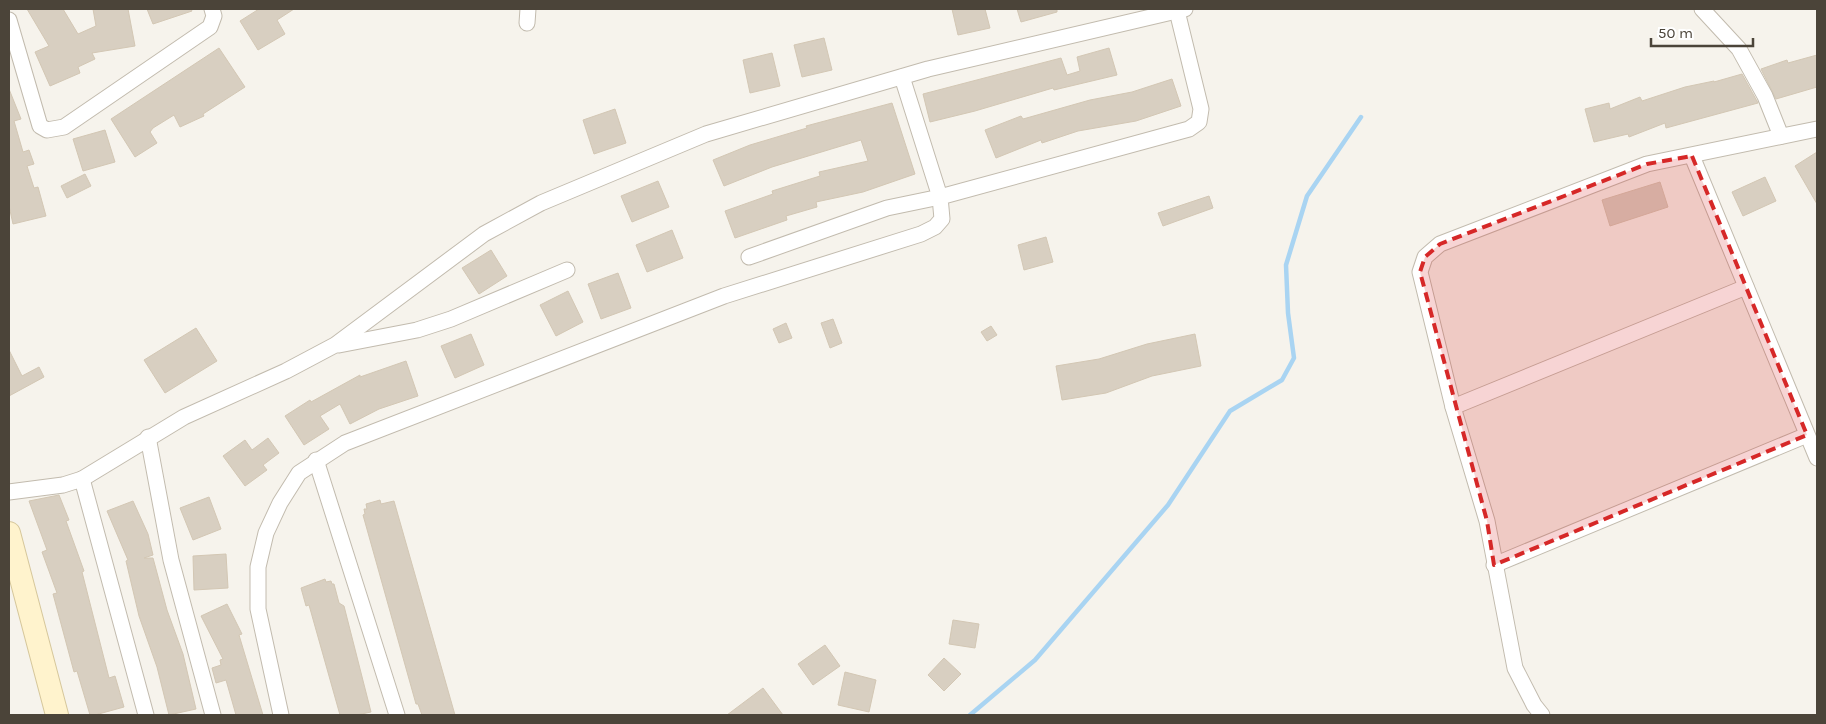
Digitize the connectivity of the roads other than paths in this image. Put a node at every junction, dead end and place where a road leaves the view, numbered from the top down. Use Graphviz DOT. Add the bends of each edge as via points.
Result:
graph roads {
  1 [pos="212,9"];
  2 [pos="1702,9"];
  3 [pos="1182,10"];
  4 [pos="9,20"];
  5 [pos="902,77"];
  6 [pos="1817,129"];
  7 [pos="1781,136"];
  8 [pos="1692,156"];
  9 [pos="940,197"];
  10 [pos="749,257"];
  11 [pos="567,270"];
  12 [pos="1746,287"];
  13 [pos="335,345"];
  14 [pos="1453,407"];
  15 [pos="1807,434"];
  16 [pos="148,437"];
  17 [pos="1817,458"];
  18 [pos="316,460"];
  19 [pos="82,479"];
  20 [pos="9,492"];
  21 [pos="9,533"];
  22 [pos="1494,565"];
  23 [pos="57,715"];
  24 [pos="146,715"];
  25 [pos="213,715"];
  26 [pos="281,715"];
  27 [pos="397,715"];
  28 [pos="1542,715"];
  1 -- 4 [label="street" via="214,16 210,27 64,127 47,130 40,126"];
  2 -- 7 [label="street" via="1739,49 1765,96"];
  3 -- 5 [label="street"];
  3 -- 9 [label="street" via="1201,109 1199,122 1189,129"];
  5 -- 9 [label="street"];
  5 -- 13 [label="street" via="706,134 541,203 484,234"];
  6 -- 7 [label="street"];
  7 -- 8 [label="street"];
  8 -- 12 [label="street"];
  8 -- 14 [label="street" via="1647,164 1440,244 1425,257 1420,272"];
  9 -- 10 [label="street" via="887,208"];
  9 -- 18 [label="street" via="942,219 921,234 724,296 345,443"];
  11 -- 13 [label="street" via="418,330"];
  12 -- 14 [label="street"];
  12 -- 15 [label="street"];
  13 -- 16 [label="street"];
  14 -- 22 [label="street" via="1487,522"];
  15 -- 17 [label="street"];
  15 -- 22 [label="street"];
  16 -- 19 [label="street"];
  16 -- 25 [label="street" via="171,560"];
  18 -- 26 [label="street" via="299,473 280,503 266,533 258,567 258,609"];
  18 -- 27 [label="street"];
  19 -- 20 [label="street" via="63,485"];
  19 -- 24 [label="street"];
  21 -- 23 [label="street"];
  22 -- 28 [label="street" via="1515,668"];
}
